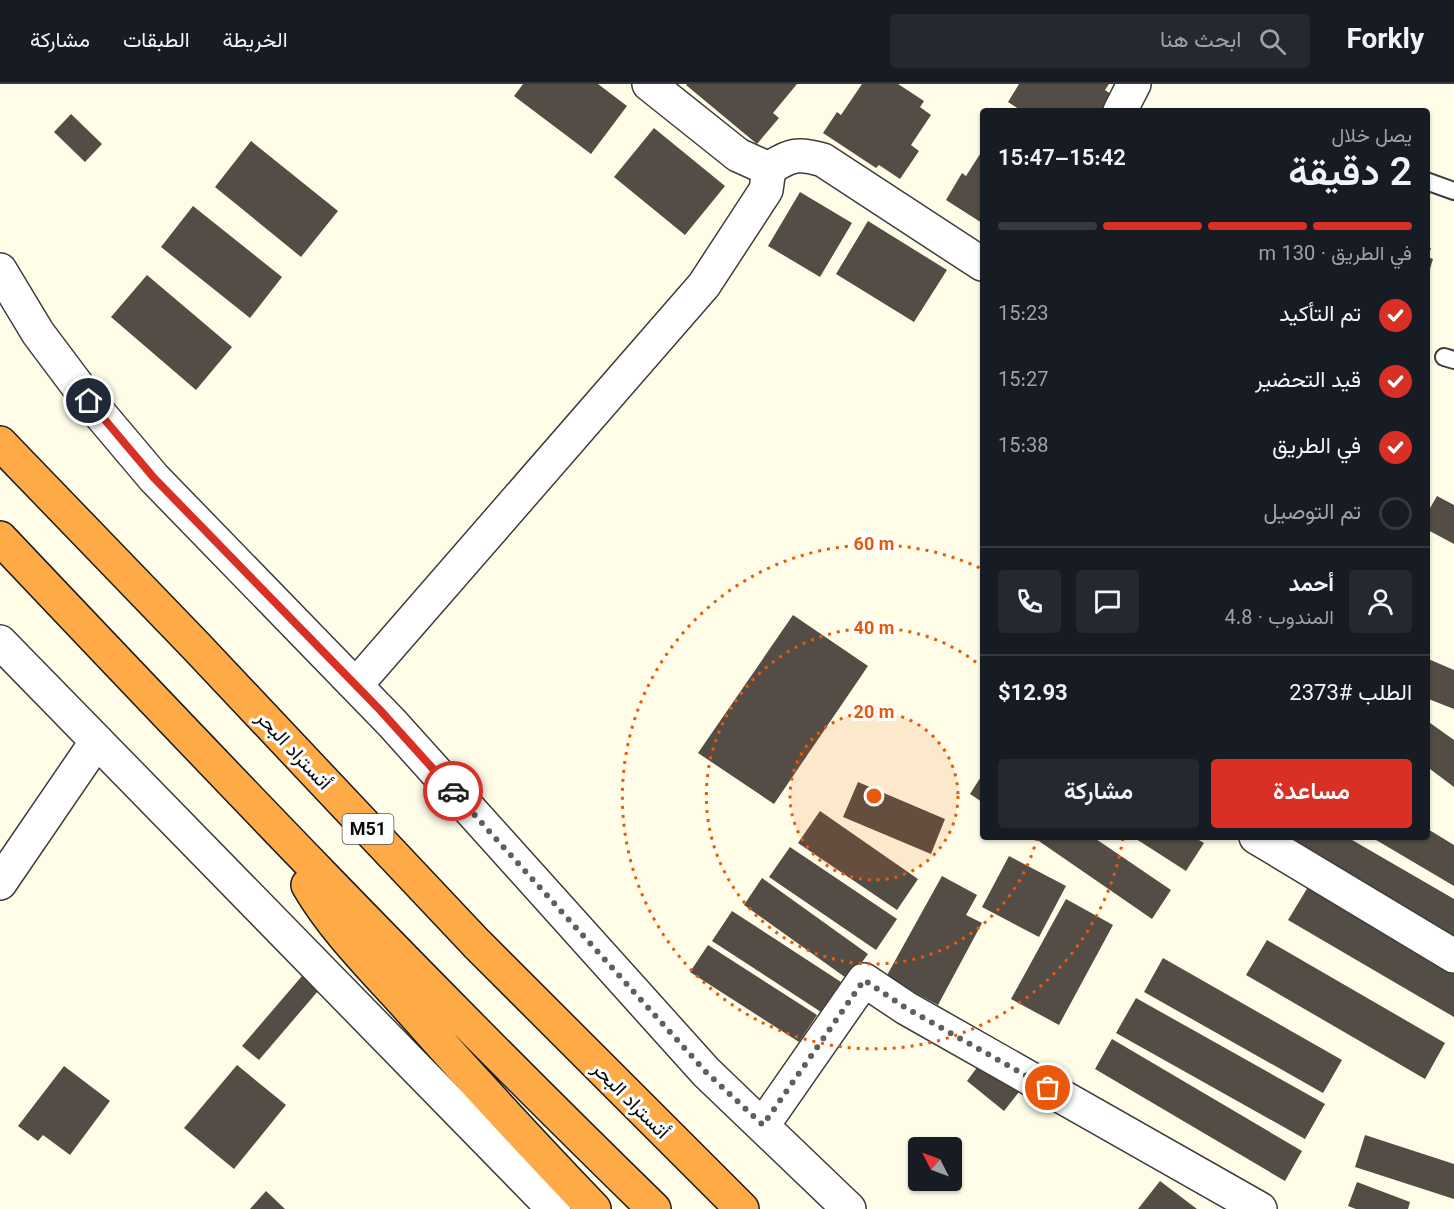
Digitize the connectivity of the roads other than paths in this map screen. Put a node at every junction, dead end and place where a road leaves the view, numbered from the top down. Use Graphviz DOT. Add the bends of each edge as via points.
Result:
graph roads {
  1 [pos="650,84"];
  2 [pos="1134,84"];
  3 [pos="1122,108"];
  4 [pos="769,170"];
  5 [pos="1430,182"];
  6 [pos="1454,191"];
  7 [pos="980,263"];
  8 [pos="0,270"];
  9 [pos="0,443"];
  10 [pos="0,538"];
  11 [pos="0,642"];
  12 [pos="356,685"];
  13 [pos="97,741"];
  14 [pos="1261,840"];
  15 [pos="293,847"];
  16 [pos="0,883"];
  17 [pos="1454,956"];
  18 [pos="763,1125"];
  19 [pos="554,1209"];
  20 [pos="594,1209"];
  21 [pos="654,1209"];
  22 [pos="742,1209"];
  23 [pos="849,1209"];
  24 [pos="1260,1209"];
  1 -- 4 [label="street" via="738,155"];
  2 -- 3 [label="street"];
  4 -- 7 [label="street" via="788,158 804,154 824,160"];
  4 -- 12 [label="street" via="766,190 704,285"];
  5 -- 6 [label="lane"];
  8 -- 12 [label="street" via="38,333 147,469"];
  9 -- 22 [label="highway, أتستراد البحر / M51" via="476,943"];
  10 -- 15 [label="highway"];
  11 -- 13 [label="street"];
  12 -- 18 [label="street" via="706,1072"];
  13 -- 16 [label="street"];
  13 -- 19 [label="street"];
  14 -- 17 [label="street"];
  15 -- 20 [label="highway" via="317,901 367,962"];
  15 -- 21 [label="highway" via="543,1102"];
  18 -- 23 [label="street"];
  18 -- 24 [label="street" via="864,980 906,1008"];
}
